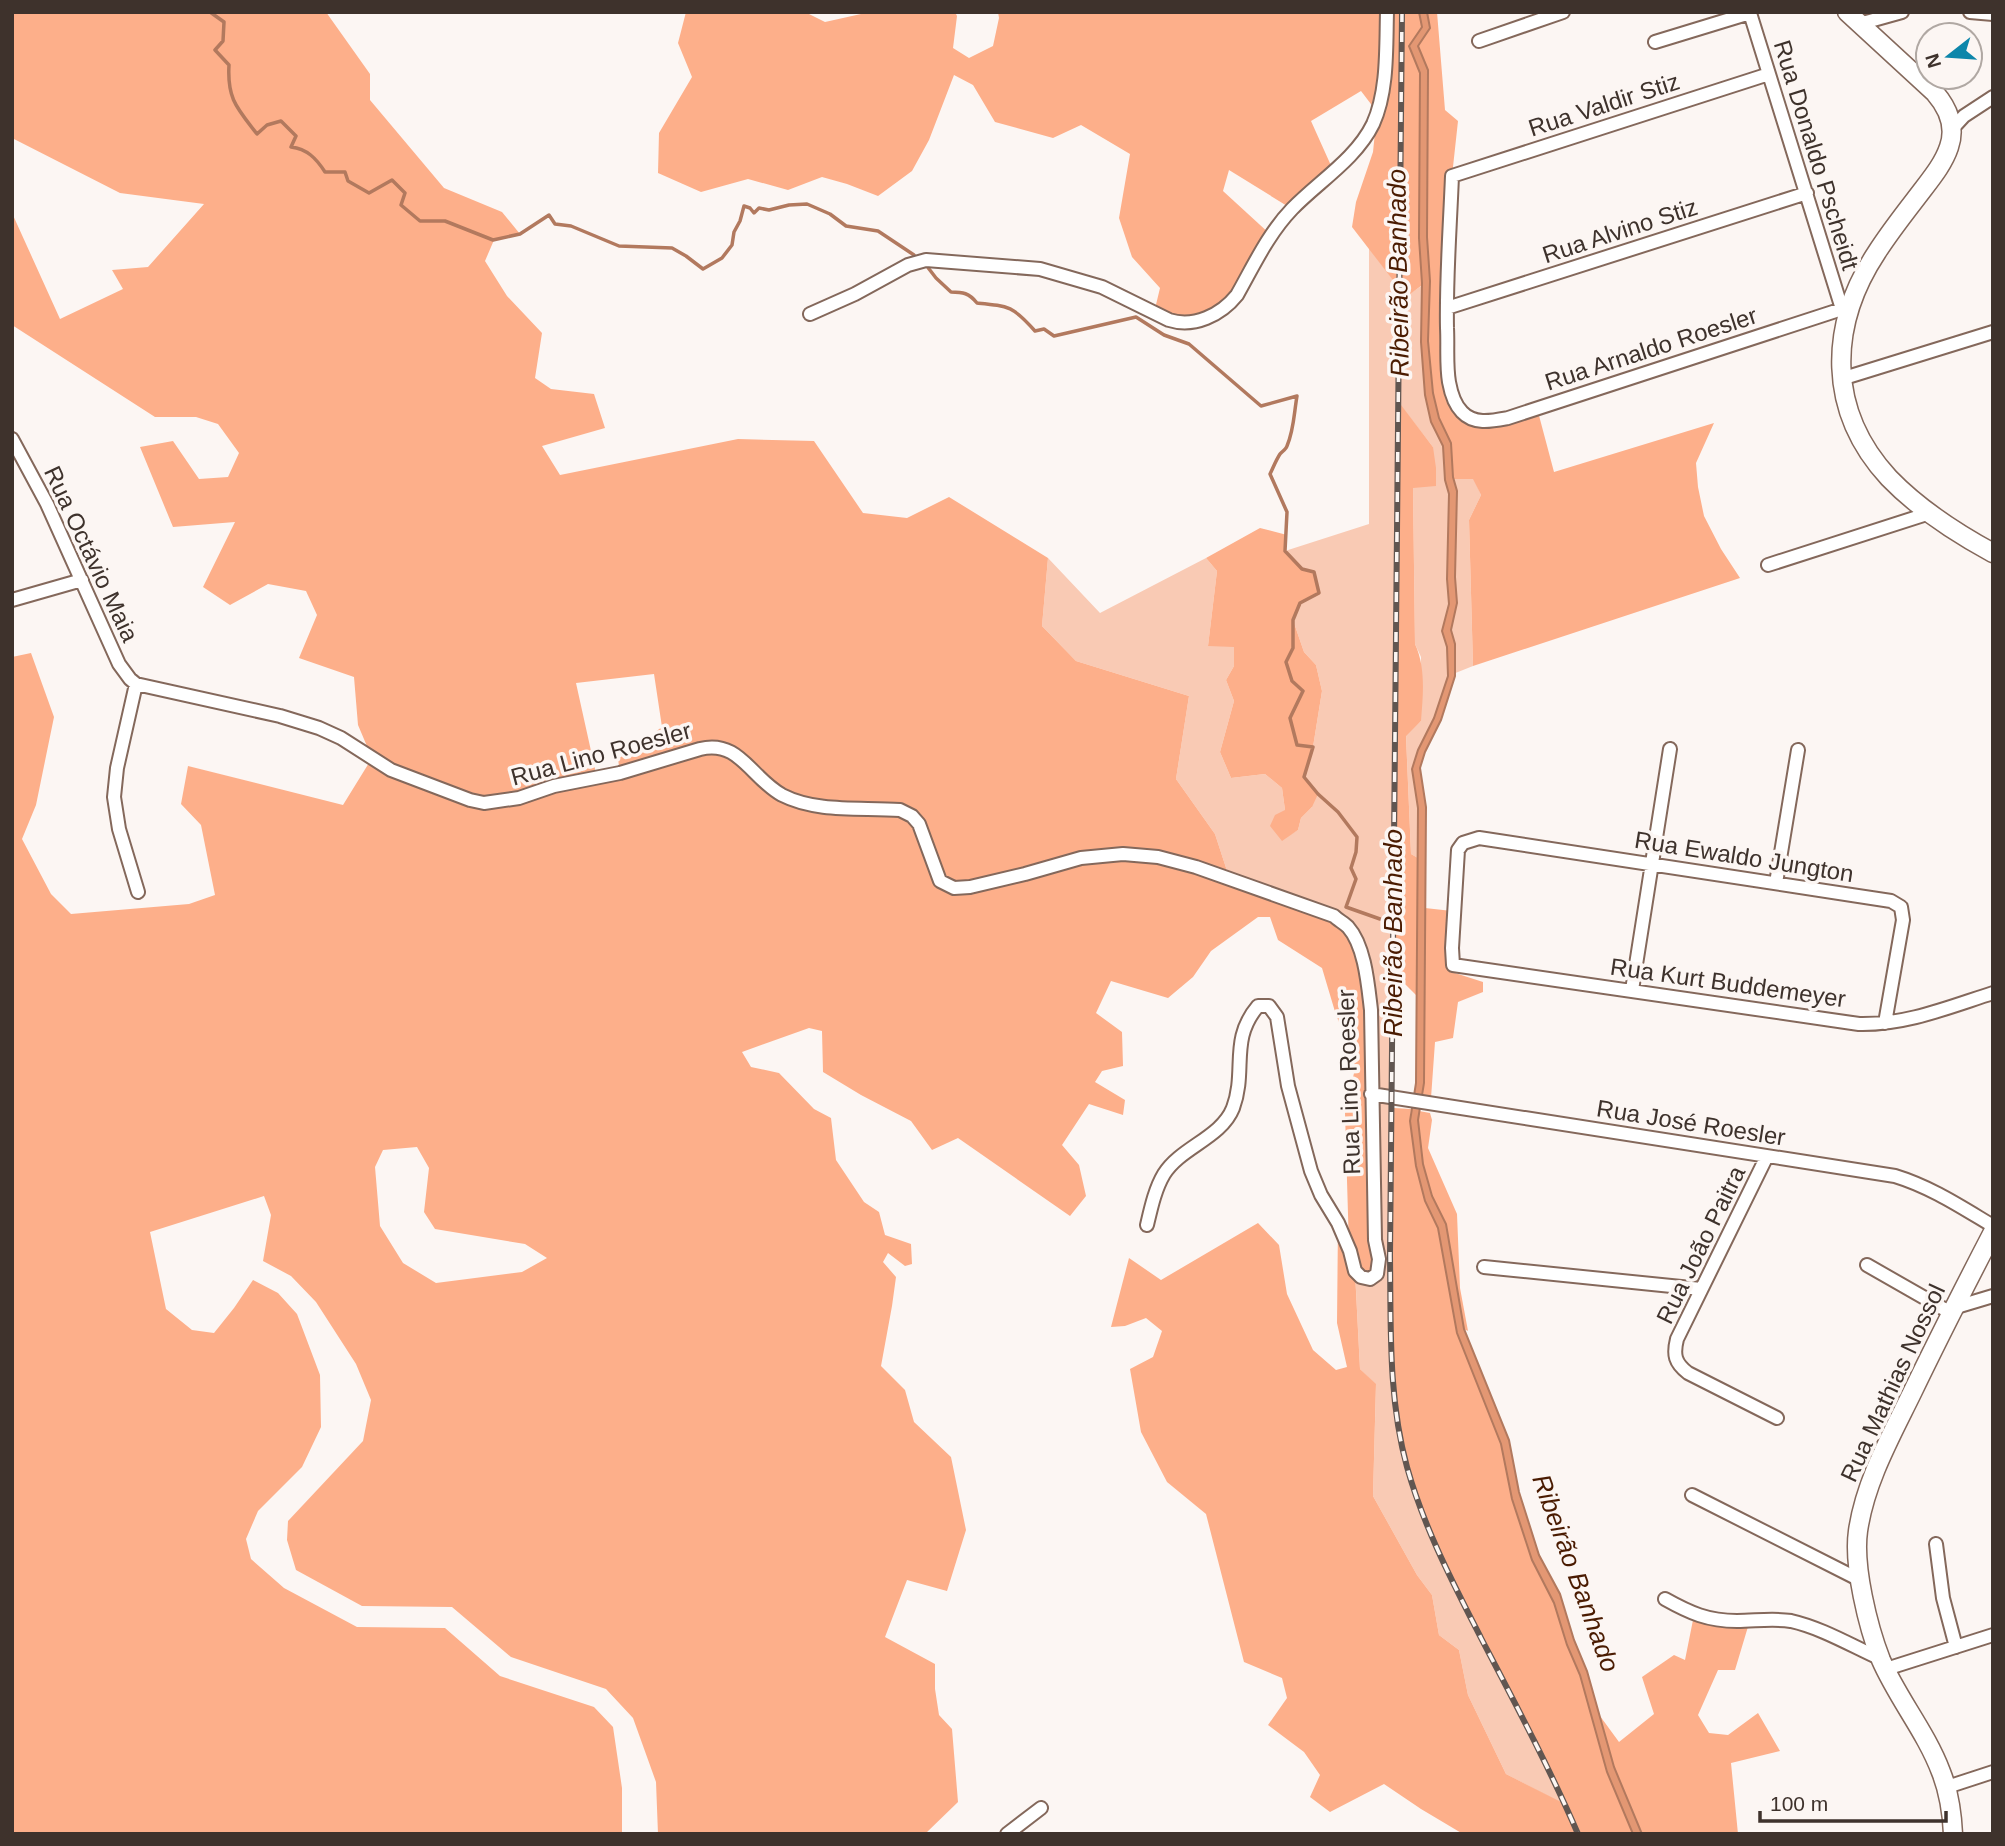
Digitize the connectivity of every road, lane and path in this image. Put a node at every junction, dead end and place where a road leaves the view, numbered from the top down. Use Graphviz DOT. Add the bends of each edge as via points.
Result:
graph roads {
  1 [pos="1387,12"];
  2 [pos="1563,12"];
  3 [pos="1902,12"];
  4 [pos="1970,12"];
  5 [pos="1750,13"];
  6 [pos="1993,14"];
  7 [pos="1853,18"];
  8 [pos="1479,41"];
  9 [pos="1655,42"];
  10 [pos="1769,74"];
  11 [pos="1993,97"];
  12 [pos="1952,129"];
  13 [pos="1807,193"];
  14 [pos="1447,308"];
  15 [pos="1846,309"];
  16 [pos="810,314"];
  17 [pos="1993,332"];
  18 [pos="1841,379"];
  19 [pos="12,439"];
  20 [pos="1930,513"];
  21 [pos="1993,552"];
  22 [pos="1768,565"];
  23 [pos="82,580"];
  24 [pos="12,600"];
  25 [pos="136,684"];
  26 [pos="1670,749"];
  27 [pos="1798,750"];
  28 [pos="1652,865"];
  29 [pos="1776,884"];
  30 [pos="138,892"];
  31 [pos="1453,965"];
  32 [pos="1632,990"];
  33 [pos="1993,993"];
  34 [pos="1885,1023"];
  35 [pos="1371,1094"];
  36 [pos="1767,1156"];
  37 [pos="1147,1224"];
  38 [pos="1993,1226"];
  39 [pos="1993,1232"];
  40 [pos="1867,1265"];
  41 [pos="1484,1267"];
  42 [pos="1701,1289"];
  43 [pos="1993,1296"];
  44 [pos="1952,1310"];
  45 [pos="1777,1418"];
  46 [pos="1692,1495"];
  47 [pos="1936,1544"];
  48 [pos="1860,1580"];
  49 [pos="1665,1599"];
  50 [pos="1993,1634"];
  51 [pos="1956,1647"];
  52 [pos="1884,1664"];
  53 [pos="1993,1772"];
  54 [pos="1947,1787"];
  55 [pos="1041,1808"];
  56 [pos="1007,1834"];
  57 [pos="1952,1834"];
  1 -- 16 [label="street" via="1384,76 1377,112 1365,137 1292,209 1271,235 1237,295 1213,314 1178,323 1102,288 1040,270 926,260"];
  2 -- 8 [label="street"];
  3 -- 7 [label="street"];
  4 -- 6 [label="street"];
  5 -- 9 [label="street"];
  5 -- 10 [label="street, Rua Donaldo Pscheidt"];
  7 -- 12 [label="street" via="1943,102"];
  10 -- 13 [label="street, Rua Donaldo Pscheidt"];
  10 -- 14 [label="street, Rua Valdir Stiz" via="1452,176"];
  11 -- 12 [label="street"];
  12 -- 15 [label="street" via="1945,158 1877,251"];
  13 -- 14 [label="street, Rua Alvino Stiz"];
  13 -- 15 [label="street, Rua Donaldo Pscheidt"];
  14 -- 15 [label="street, Rua Arnaldo Roesler" via="1452,394 1464,414 1487,422"];
  15 -- 18 [label="street"];
  17 -- 18 [label="street"];
  18 -- 20 [label="street" via="1855,424 1878,465"];
  19 -- 23 [label="street, Rua Octávio Maia"];
  20 -- 21 [label="street"];
  20 -- 22 [label="street"];
  23 -- 24 [label="street"];
  23 -- 25 [label="street, Rua Octávio Maia" via="119,664"];
  25 -- 30 [label="street" via="114,797"];
  25 -- 35 [label="street, Rua Lino Roesler" via="319,728 391,770 484,803 720,747 793,800 900,810 912,816 940,881 954,888 995,882 1082,858 1123,854 1158,857 1229,877 1334,916 1354,936 1368,986"];
  26 -- 28 [label="street"];
  27 -- 29 [label="street"];
  28 -- 29 [label="street, Rua Ewaldo Jungton"];
  28 -- 31 [label="street, Rua Ewaldo Jungton" via="1479,838 1463,843 1458,850"];
  28 -- 32 [label="street"];
  29 -- 34 [label="street, Rua Ewaldo Jungton" via="1891,901 1901,907 1903,920"];
  31 -- 32 [label="street, Rua Kurt Buddemeyer"];
  32 -- 34 [label="street, Rua Kurt Buddemeyer" via="1859,1024"];
  33 -- 34 [label="street, Rua Kurt Buddemeyer"];
  35 -- 36 [label="street, Rua José Roesler"];
  35 -- 37 [label="street, Rua Lino Roesler" via="1379,1259 1377,1274 1370,1279 1355,1271 1342,1232 1311,1171 1288,1086 1278,1017 1269,1006 1258,1006 1240,1037 1233,1109 1220,1127 1165,1173"];
  36 -- 38 [label="street, Rua José Roesler" via="1909,1181"];
  36 -- 42 [label="street, Rua João Paitra"];
  39 -- 44 [label="street, Rua Mathias Nossol"];
  40 -- 44 [label="street"];
  41 -- 42 [label="street"];
  42 -- 45 [label="street, Rua João Paitra" via="1677,1339 1674,1350 1679,1367"];
  43 -- 44 [label="street"];
  44 -- 48 [label="street, Rua Mathias Nossol" via="1869,1488 1858,1531"];
  46 -- 48 [label="street"];
  47 -- 51 [label="street"];
  48 -- 52 [label="street, Rua Mathias Nossol"];
  49 -- 52 [label="street" via="1709,1619 1802,1624"];
  50 -- 51 [label="street"];
  51 -- 52 [label="street"];
  52 -- 54 [label="street, Rua Mathias Nossol"];
  53 -- 54 [label="street"];
  54 -- 57 [label="street, Rua Mathias Nossol"];
  55 -- 56 [label="street"];
}
